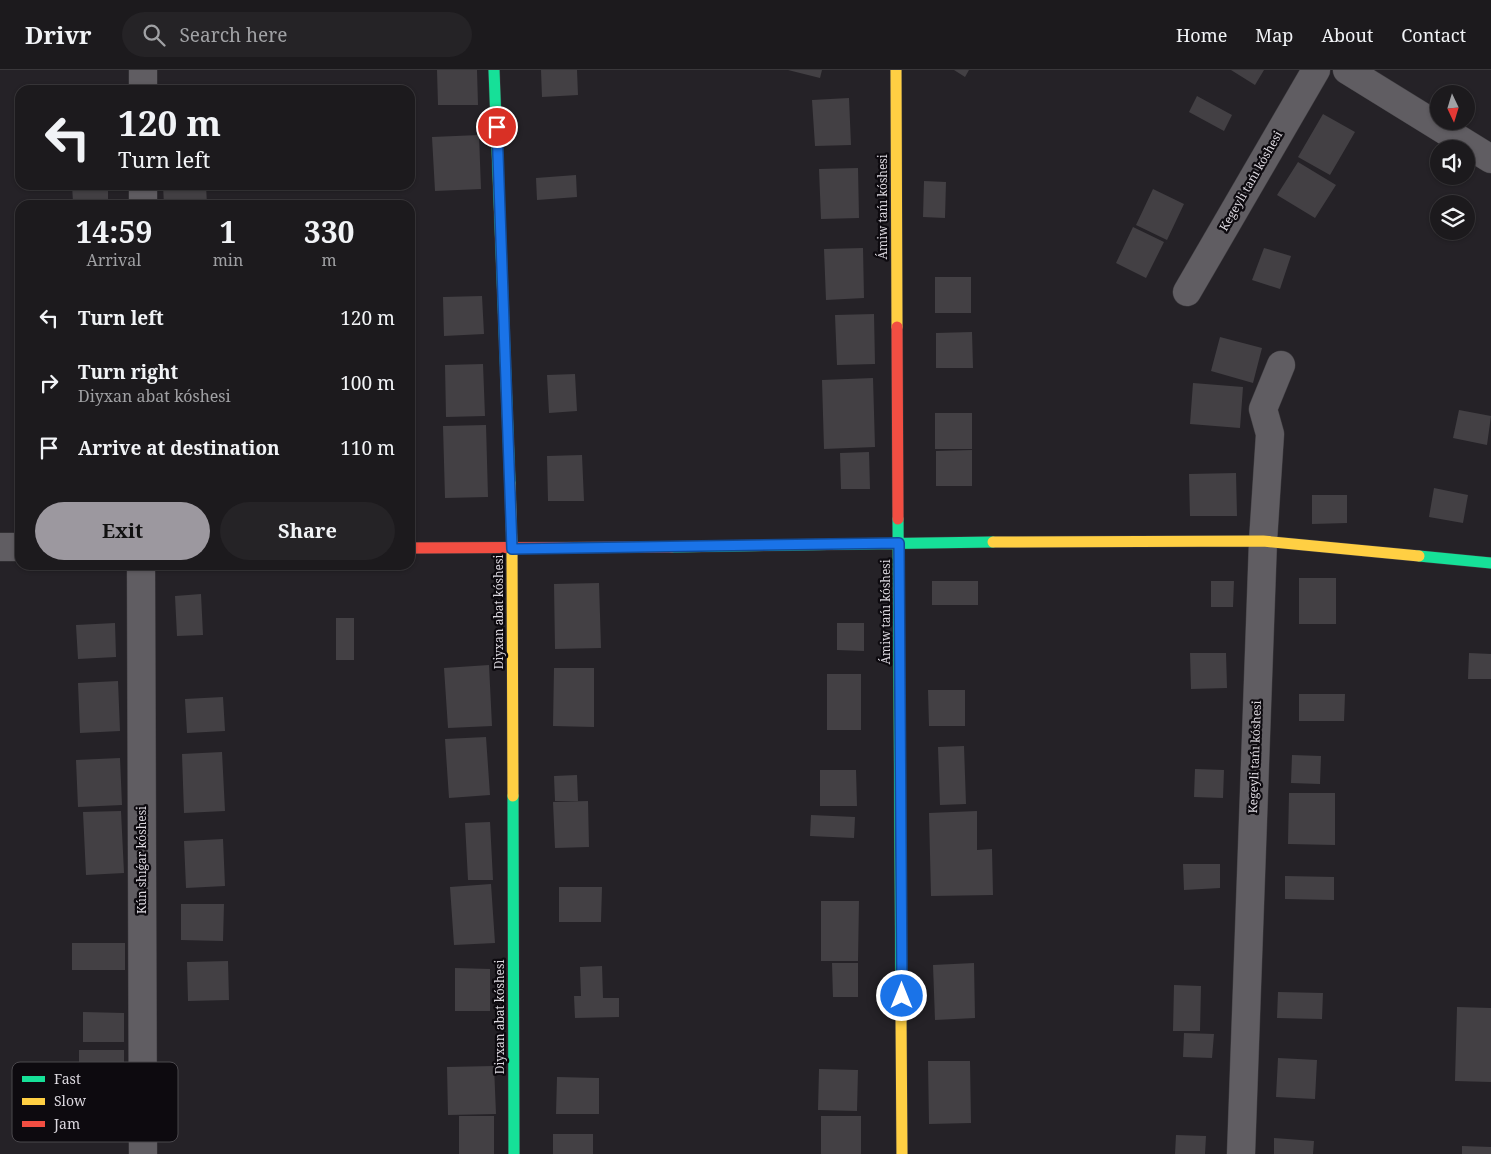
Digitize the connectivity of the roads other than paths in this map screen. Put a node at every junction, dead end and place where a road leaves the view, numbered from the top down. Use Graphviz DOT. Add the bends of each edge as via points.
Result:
graph roads {
  1 [pos="143,70"];
  2 [pos="494,70"];
  3 [pos="896,70"];
  4 [pos="1316,70"];
  5 [pos="1347,70"];
  6 [pos="143,85"];
  7 [pos="1491,159"];
  8 [pos="1187,292"];
  9 [pos="1281,365"];
  10 [pos="1263,541"];
  11 [pos="899,543"];
  12 [pos="0,547"];
  13 [pos="15,547"];
  14 [pos="415,548"];
  15 [pos="512,549"];
  16 [pos="1491,560"];
  17 [pos="141,570"];
  18 [pos="143,1062"];
  19 [pos="514,1154"];
  20 [pos="902,1154"];
  21 [pos="1241,1154"];
  1 -- 6 [label="street"];
  2 -- 15 [label="street, Diyxan abat kóshesi"];
  3 -- 11 [label="street, Ámiw tańı kóshesi"];
  4 -- 8 [label="street, Kegeyli tańı kóshesi"];
  5 -- 7 [label="street"];
  9 -- 10 [label="street, Kegeyli tańı kóshesi" via="1263,409 1270,434"];
  10 -- 11 [label="street"];
  10 -- 16 [label="street"];
  10 -- 21 [label="street, Kegeyli tańı kóshesi"];
  11 -- 15 [label="street"];
  11 -- 20 [label="street, Ámiw tańı kóshesi"];
  12 -- 13 [label="street"];
  14 -- 15 [label="street"];
  15 -- 19 [label="street, Diyxan abat kóshesi"];
  17 -- 18 [label="street, Kún shıǵar kóshesi"];
}
